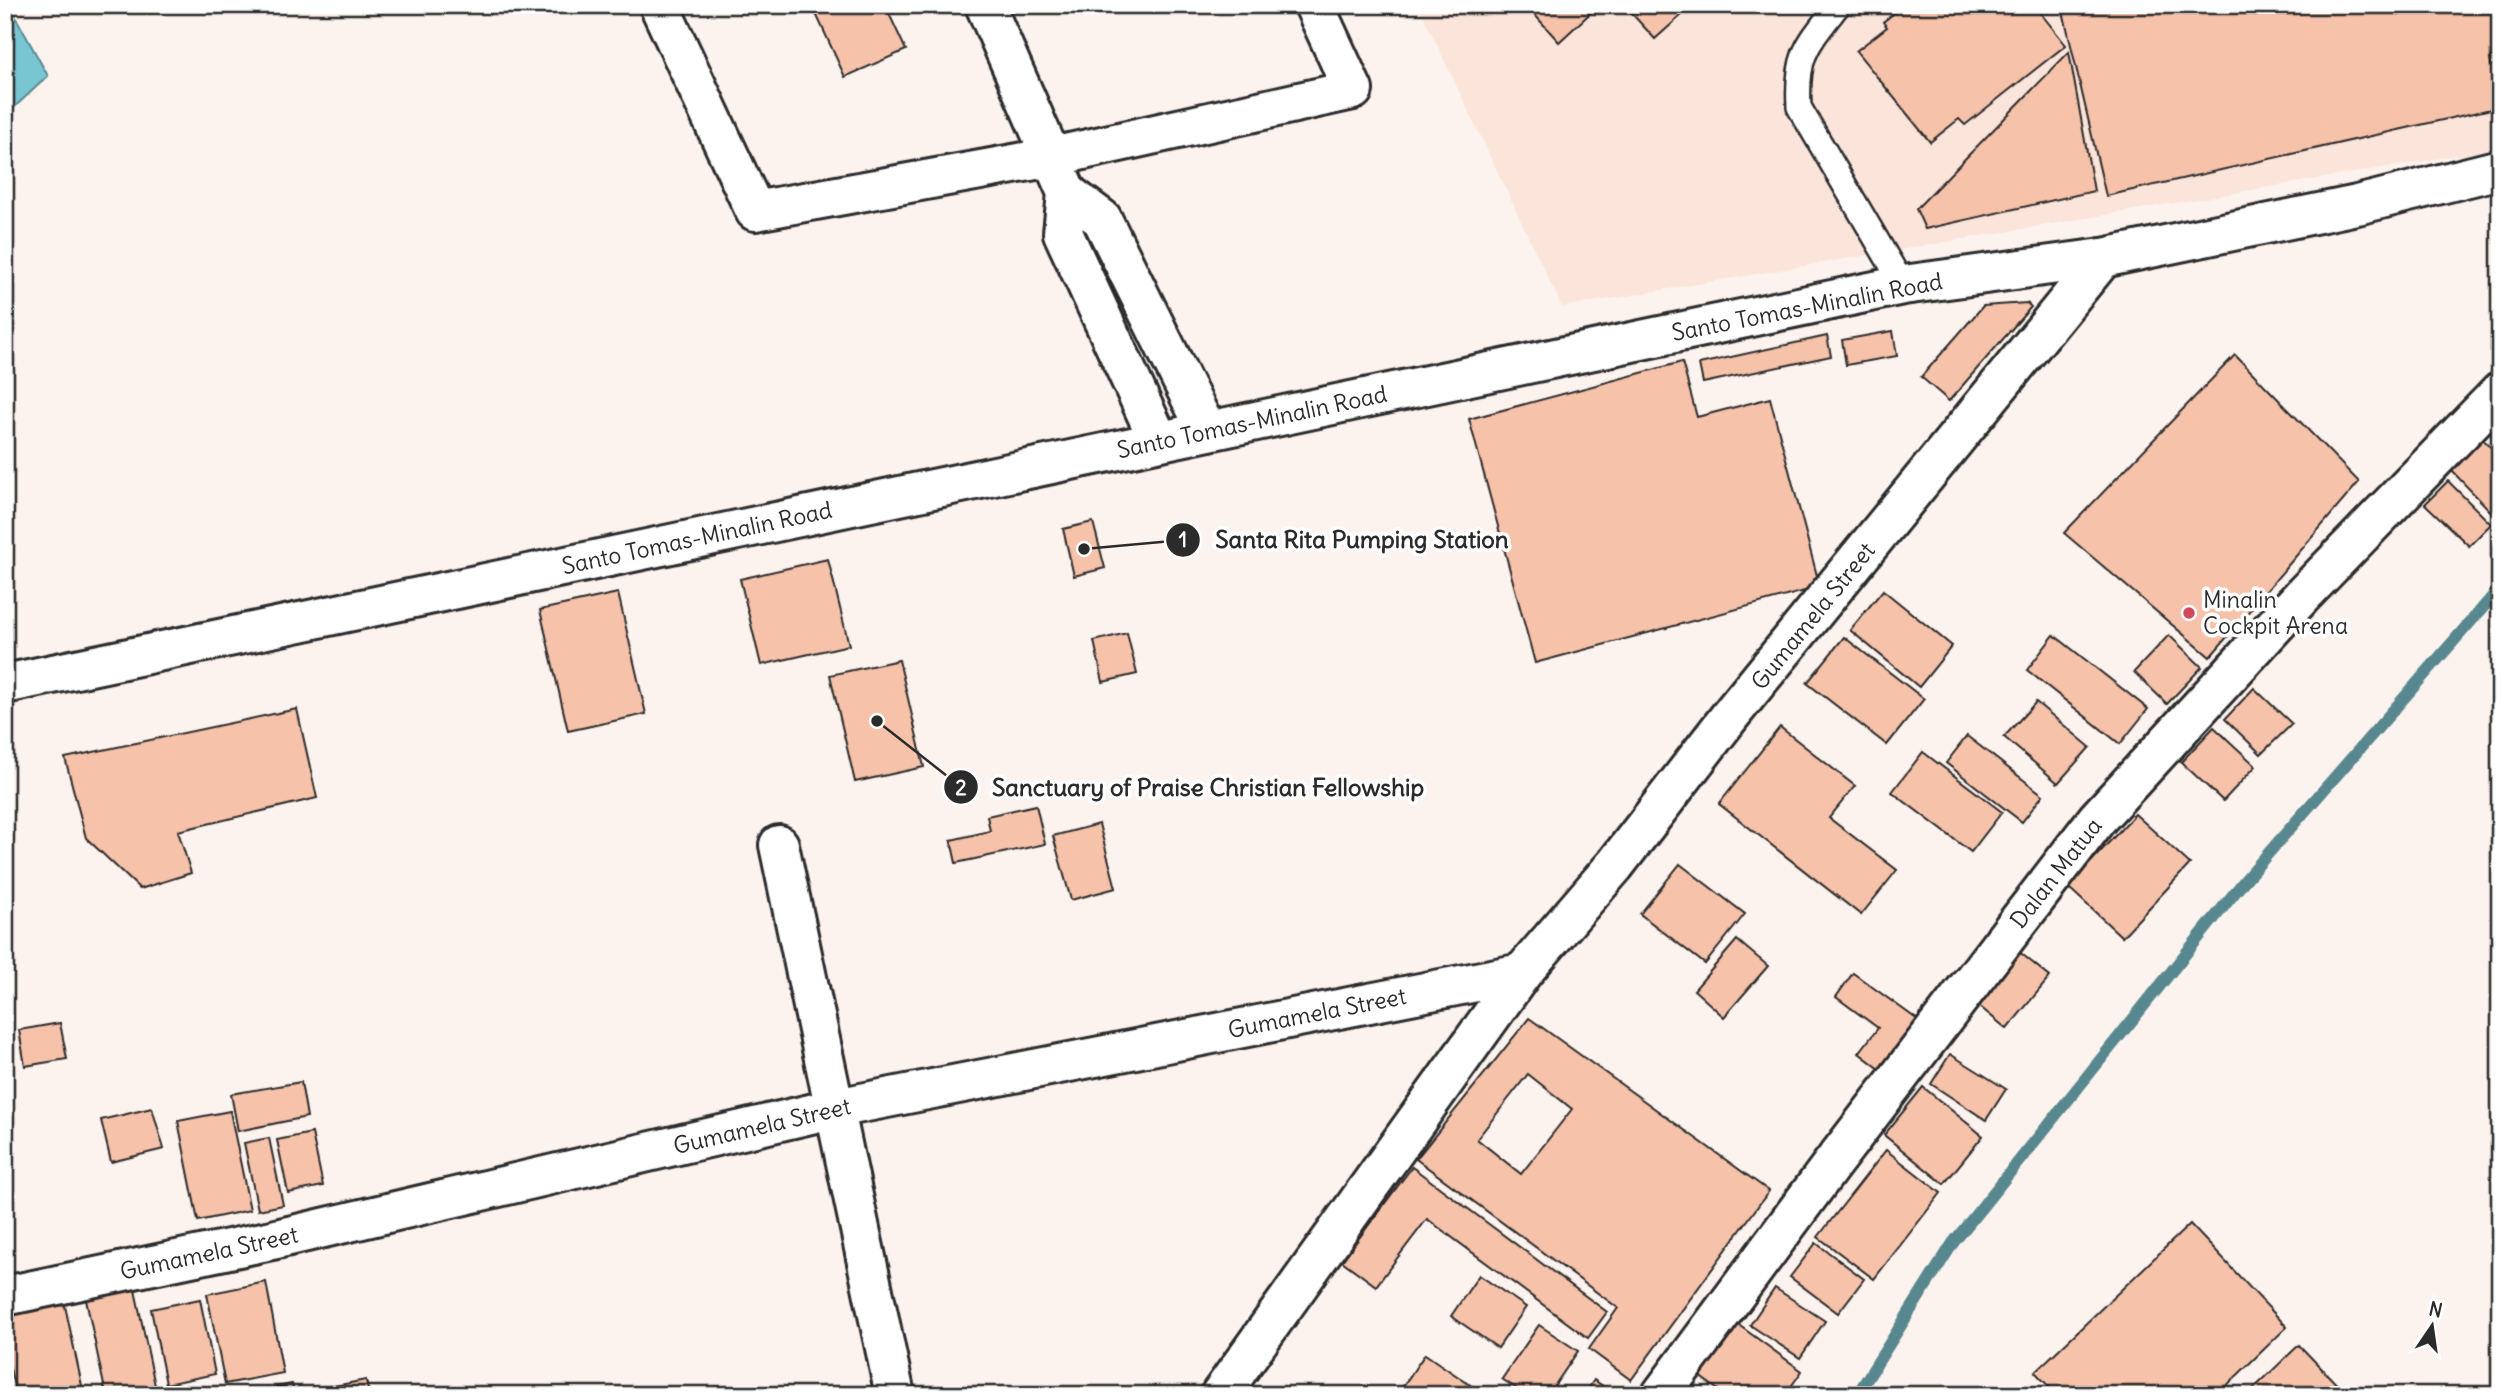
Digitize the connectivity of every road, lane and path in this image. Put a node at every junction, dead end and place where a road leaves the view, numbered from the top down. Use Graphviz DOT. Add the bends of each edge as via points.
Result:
graph roads {
  1 [pos="659,5"];
  2 [pos="985,5"];
  3 [pos="1314,5"];
  4 [pos="1838,5"];
  5 [pos="1052,157"];
  6 [pos="2500,169"];
  7 [pos="1067,193"];
  8 [pos="2103,258"];
  9 [pos="1903,285"];
  10 [pos="2500,392"];
  11 [pos="1207,431"];
  12 [pos="1159,441"];
  13 [pos="5,684"];
  14 [pos="779,845"];
  15 [pos="1522,973"];
  16 [pos="836,1108"];
  17 [pos="5,1296"];
  18 [pos="892,1394"];
  19 [pos="1220,1395"];
  20 [pos="1661,1395"];
  1 -- 5 [label="street" via="755,211"];
  2 -- 5 [label="street"];
  3 -- 5 [label="street" via="1353,90"];
  4 -- 9 [label="lane" via="1804,50 1799,107"];
  5 -- 7 [label="street"];
  6 -- 8 [label="street, Santo Tomas-Minalin Road" via="2357,205"];
  7 -- 11 [label="street" via="1102,219"];
  7 -- 12 [label="street" via="1063,233"];
  8 -- 9 [label="street, Santo Tomas-Minalin Road"];
  8 -- 15 [label="street, Gumamela Street" via="1733,712 1615,865"];
  9 -- 11 [label="street, Santo Tomas-Minalin Road"];
  10 -- 20 [label="street, Dalan Matua" via="2301,597 2097,819"];
  11 -- 12 [label="street, Santo Tomas-Minalin Road"];
  12 -- 13 [label="street, Santo Tomas-Minalin Road"];
  14 -- 16 [label="street"];
  15 -- 16 [label="street, Gumamela Street"];
  15 -- 19 [label="street, Gumamela Street"];
  16 -- 17 [label="street, Gumamela Street" via="272,1240"];
  16 -- 18 [label="street"];
}
